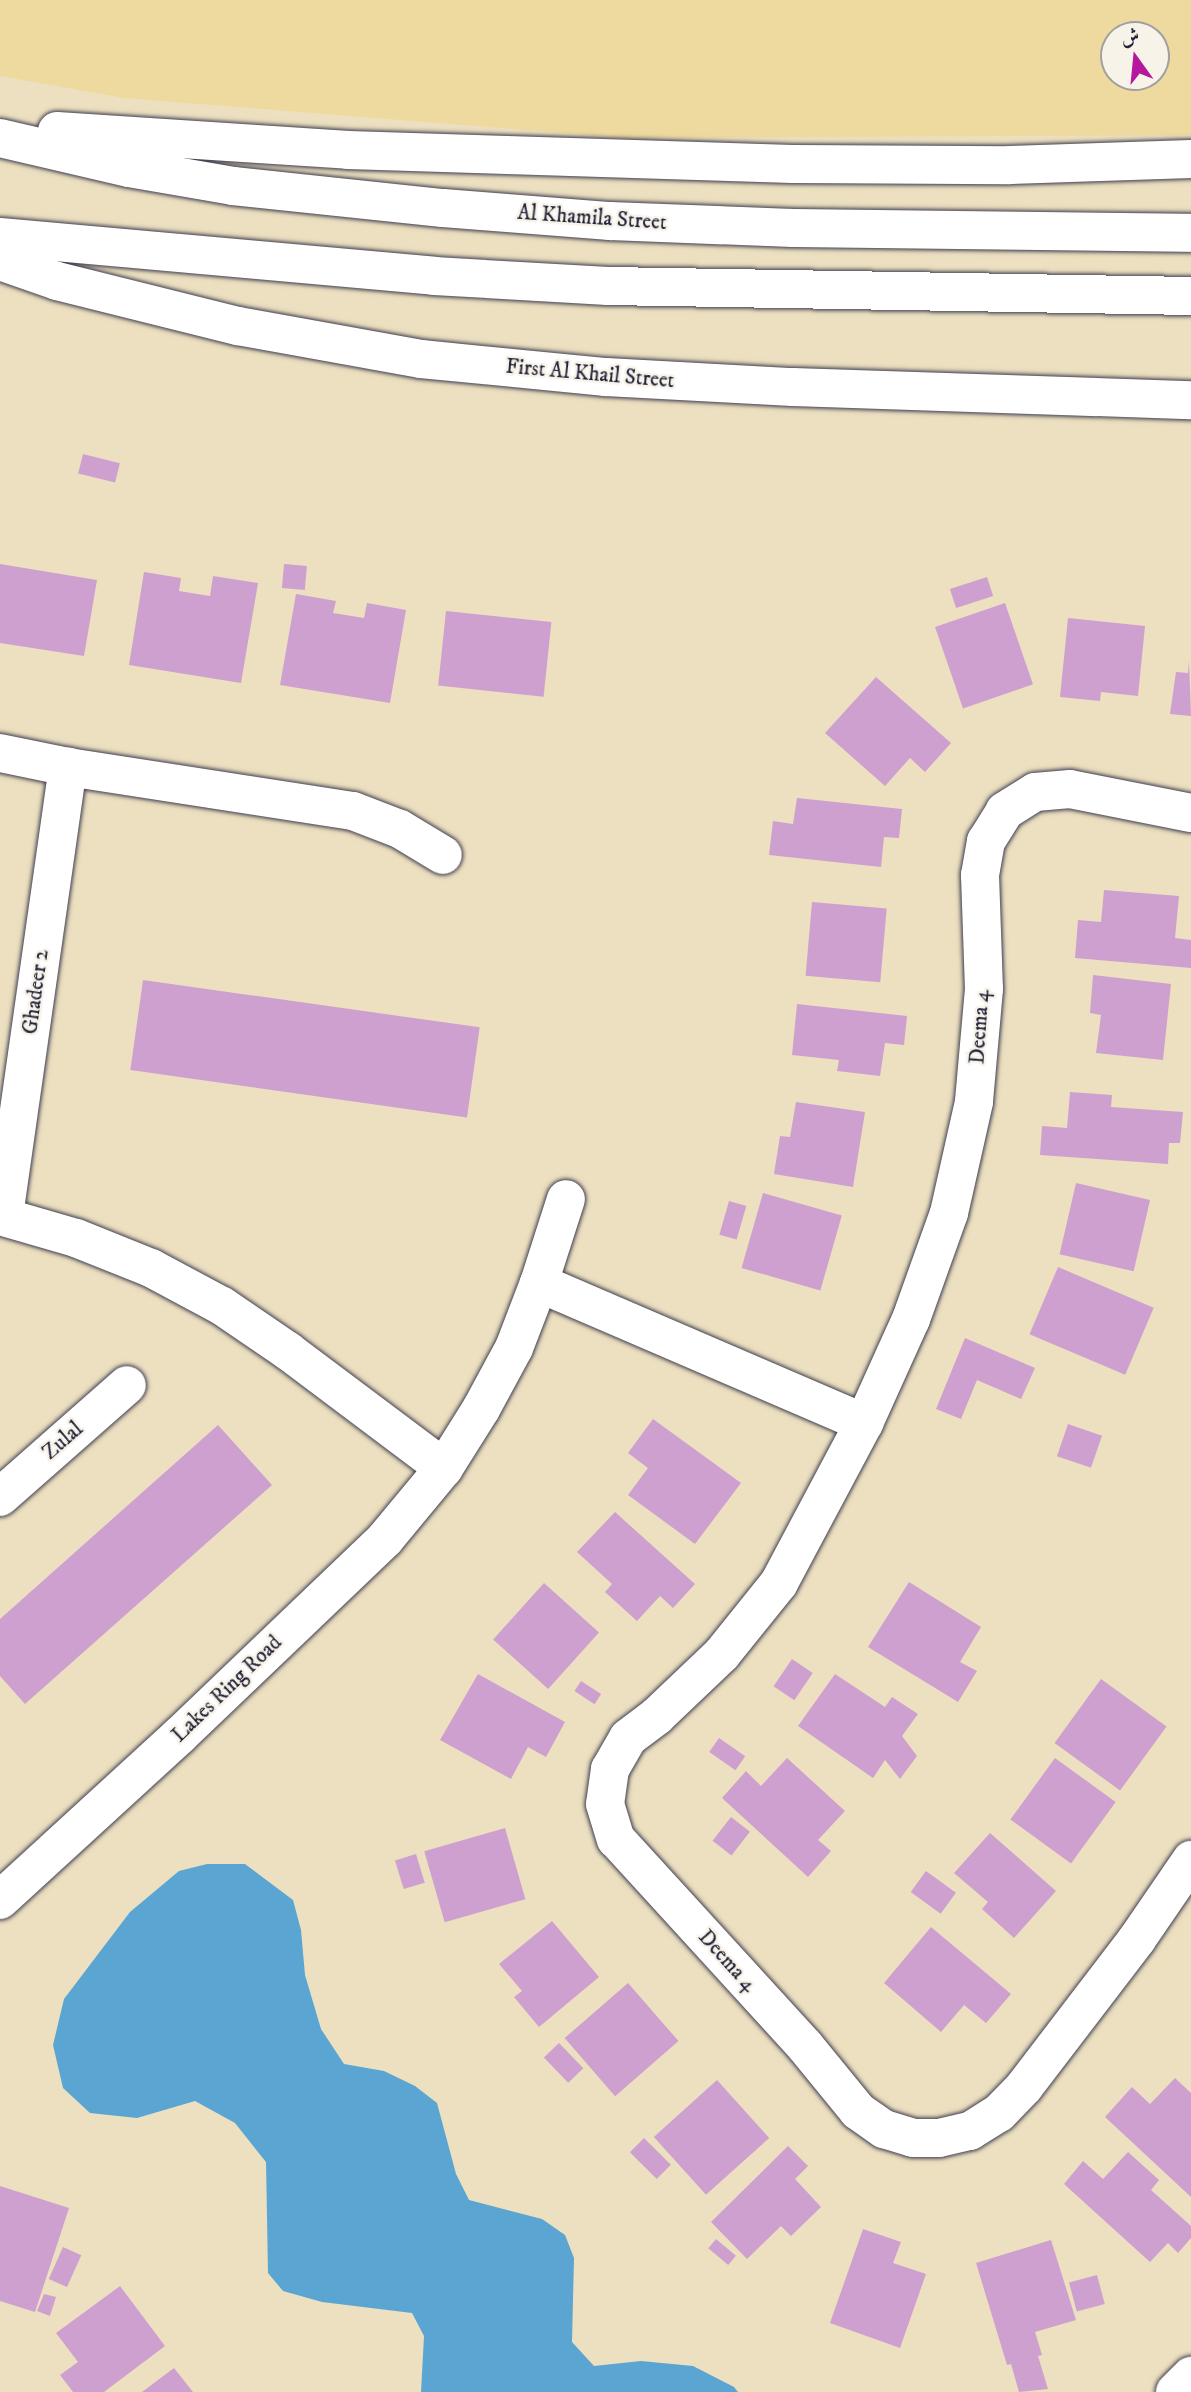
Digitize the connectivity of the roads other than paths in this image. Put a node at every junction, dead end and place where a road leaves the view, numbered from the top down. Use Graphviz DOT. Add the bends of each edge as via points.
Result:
graph roads {
  1 [pos="0,126"];
  2 [pos="0,138"];
  3 [pos="1191,159"];
  4 [pos="1191,233"];
  5 [pos="0,237"];
  6 [pos="0,261"];
  7 [pos="1191,296"];
  8 [pos="1191,400"];
  9 [pos="0,753"];
  10 [pos="68,767"];
  11 [pos="1191,813"];
  12 [pos="443,855"];
  13 [pos="566,1199"];
  14 [pos="2,1216"];
  15 [pos="539,1283"];
  16 [pos="127,1385"];
  17 [pos="864,1423"];
  18 [pos="444,1468"];
  19 [pos="0,1497"];
  20 [pos="1191,1860"];
  21 [pos="0,1900"];
  22 [pos="1191,2376"];
  23 [pos="1175,2392"];
  1 -- 3 [label="street" via="348,150 793,164 1010,165"];
  2 -- 4 [label="street, Al Khamila Street" via="233,186 456,209 793,228"];
  5 -- 7 [label="street" via="434,276 608,286"];
  6 -- 8 [label="street, First Al Khail Street" via="57,281 238,326 421,359 606,377 780,387"];
  9 -- 10 [label="street"];
  10 -- 12 [label="street" via="353,811 400,829"];
  10 -- 14 [label="street, Ghadeer 2"];
  11 -- 17 [label="street, Deema 4" via="1070,789 1035,792 1005,811 986,841 980,875 984,989 974,1102 949,1213 911,1319"];
  13 -- 15 [label="street, Lakes Ring Road"];
  14 -- 18 [label="street" via="76,1237 151,1268 222,1306"];
  15 -- 17 [label="street"];
  15 -- 18 [label="street, Lakes Ring Road" via="514,1348"];
  16 -- 19 [label="street, Zulal"];
  17 -- 20 [label="street, Deema 4" via="779,1583 722,1654 628,1738 610,1769 606,1804 616,1839 805,2046 858,2111 884,2129 914,2138 970,2131 999,2113 1137,1939"];
  18 -- 21 [label="street, Lakes Ring Road" via="385,1539"];
  22 -- 23 [label="street"];
}
